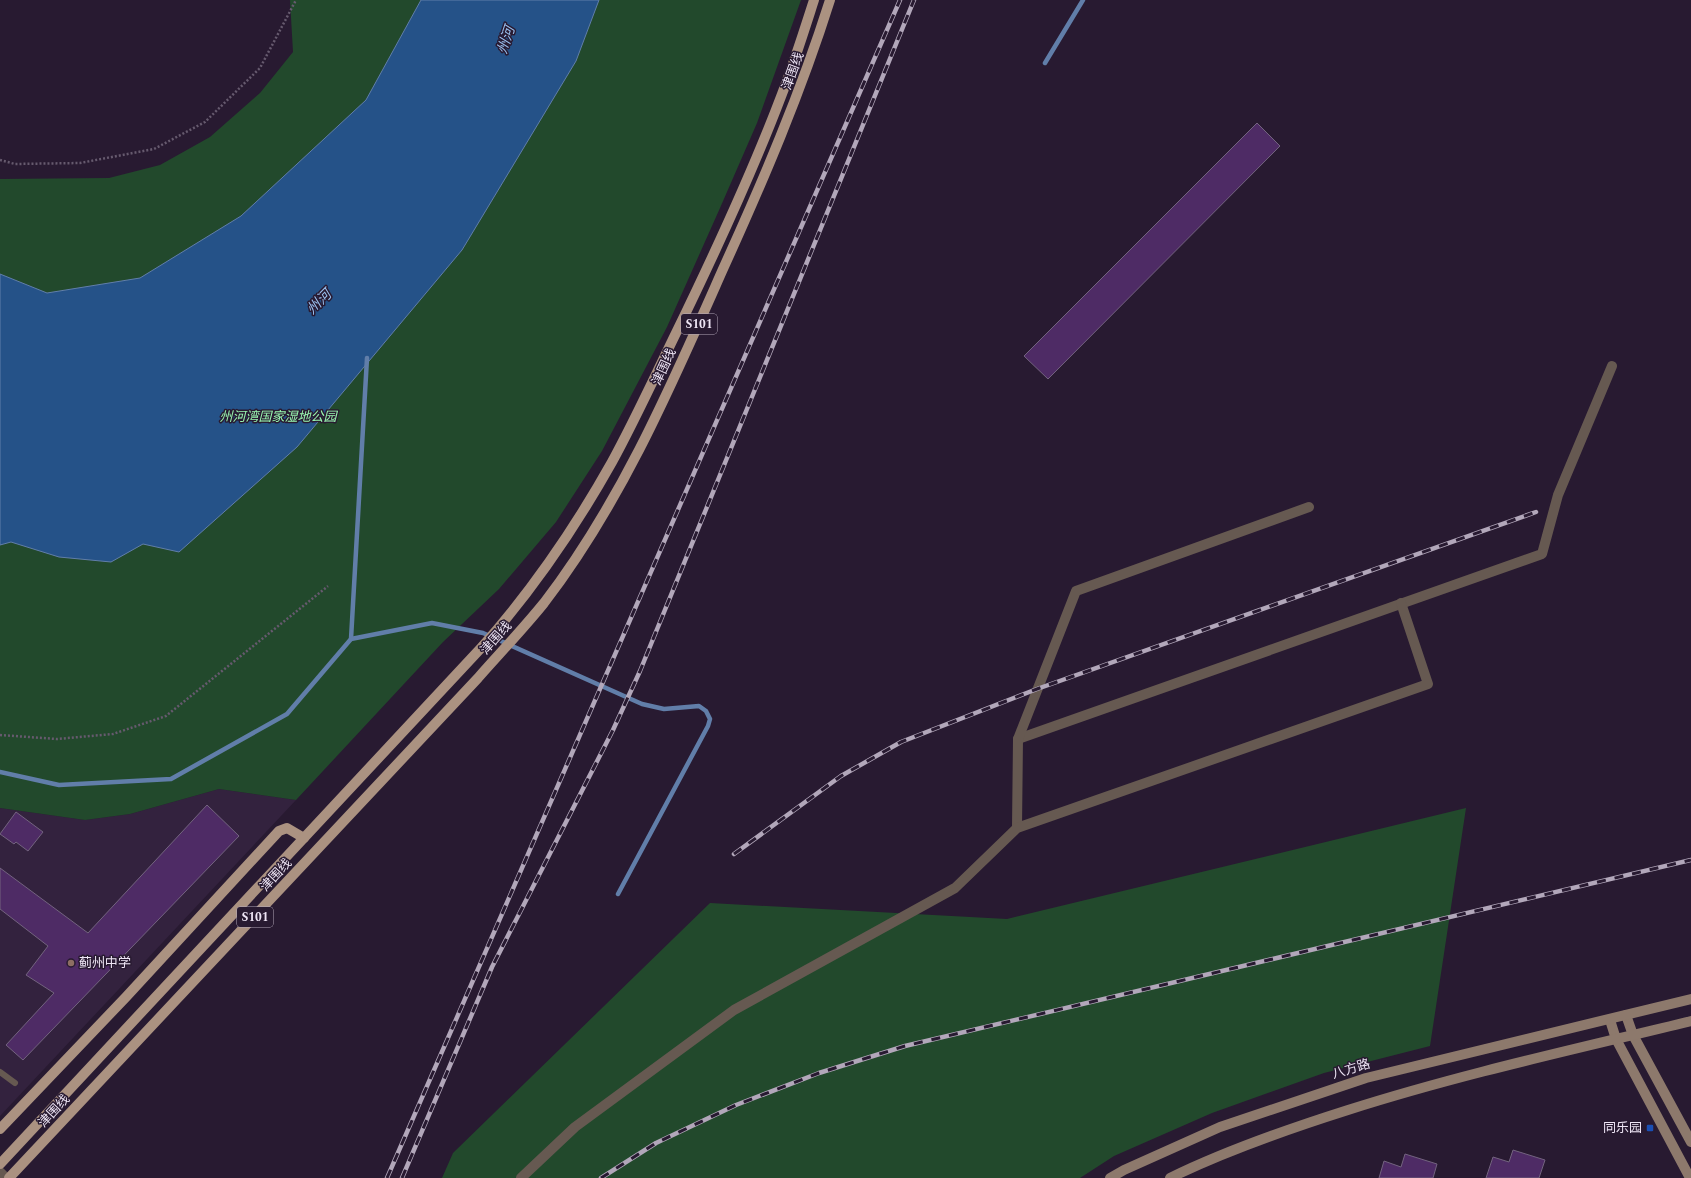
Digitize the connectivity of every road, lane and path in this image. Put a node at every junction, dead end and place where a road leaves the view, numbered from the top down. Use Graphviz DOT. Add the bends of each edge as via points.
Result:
graph roads {
  1 [pos="296,0"];
  2 [pos="814,0"];
  3 [pos="830,0"];
  4 [pos="0,160"];
  5 [pos="1612,366"];
  6 [pos="1309,507"];
  7 [pos="328,586"];
  8 [pos="1401,603"];
  9 [pos="0,734"];
  10 [pos="1018,739"];
  11 [pos="1017,828"];
  12 [pos="304,838"];
  13 [pos="1691,999"];
  14 [pos="1626,1015"];
  15 [pos="1610,1020"];
  16 [pos="1691,1021"];
  17 [pos="1633,1035"];
  18 [pos="1616,1039"];
  19 [pos="0,1072"];
  20 [pos="15,1083"];
  21 [pos="0,1129"];
  22 [pos="1691,1142"];
  23 [pos="0,1164"];
  24 [pos="0,1172"];
  25 [pos="6,1178"];
  26 [pos="9,1178"];
  27 [pos="521,1178"];
  28 [pos="1110,1178"];
  29 [pos="1170,1178"];
  30 [pos="1690,1178"];
  1 -- 4 [label="path" via="260,68 206,122 154,149 80,162 15,164"];
  2 -- 12 [label="main road, 津围线 / S101" via="782,94 733,210 640,406 582,512 508,618"];
  3 -- 26 [label="main road, 津围线 / S101" via="797,99 742,227 654,418 614,495 584,545 525,626"];
  5 -- 8 [label="street" via="1558,495 1542,554"];
  6 -- 10 [label="street" via="1076,591"];
  7 -- 9 [label="path" via="166,716 113,734 57,739"];
  8 -- 10 [label="street"];
  8 -- 11 [label="street" via="1428,684"];
  10 -- 11 [label="street"];
  11 -- 27 [label="street" via="955,888 734,1010 576,1127"];
  12 -- 21 [label="main road" via="287,828 279,831"];
  12 -- 23 [label="main road, 津围线 / S101"];
  13 -- 14 [label="main road, 八方路"];
  14 -- 15 [label="main road, 八方路"];
  14 -- 17 [label="main road"];
  15 -- 18 [label="main road"];
  15 -- 28 [label="main road, 八方路" via="1345,1084 1220,1126"];
  16 -- 17 [label="main road"];
  17 -- 18 [label="main road"];
  17 -- 22 [label="main road"];
  18 -- 29 [label="main road" via="1379,1100 1293,1127"];
  18 -- 30 [label="main road"];
  19 -- 20 [label="lane"];
  24 -- 25 [label="street"];
}
